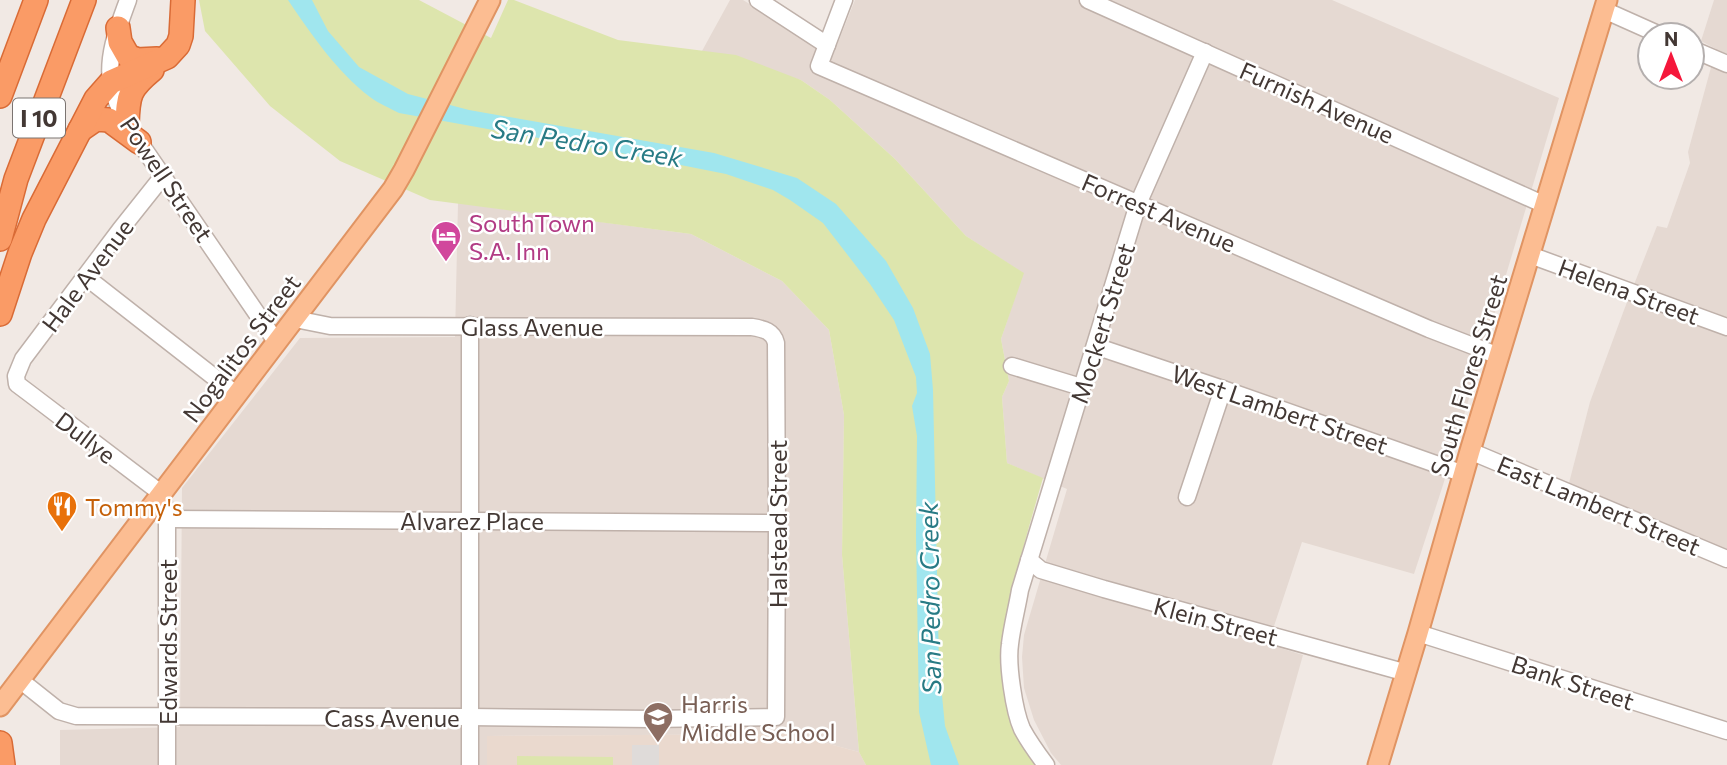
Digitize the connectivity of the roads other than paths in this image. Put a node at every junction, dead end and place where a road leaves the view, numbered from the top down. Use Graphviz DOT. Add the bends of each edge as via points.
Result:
graph roads {
  1 [pos="36,0"];
  2 [pos="84,0"];
  3 [pos="128,0"];
  4 [pos="183,0"];
  5 [pos="490,0"];
  6 [pos="758,0"];
  7 [pos="844,0"];
  8 [pos="1088,0"];
  9 [pos="1606,5"];
  10 [pos="1636,22"];
  11 [pos="118,28"];
  12 [pos="827,45"];
  13 [pos="1205,52"];
  14 [pos="1706,55"];
  15 [pos="167,57"];
  16 [pos="1727,64"];
  17 [pos="111,82"];
  18 [pos="0,96"];
  19 [pos="80,130"];
  20 [pos="133,133"];
  21 [pos="163,176"];
  22 [pos="1138,204"];
  23 [pos="1545,205"];
  24 [pos="0,239"];
  25 [pos="1530,255"];
  26 [pos="86,277"];
  27 [pos="0,314"];
  28 [pos="295,319"];
  29 [pos="470,325"];
  30 [pos="1727,327"];
  31 [pos="770,332"];
  32 [pos="277,343"];
  33 [pos="1095,346"];
  34 [pos="1499,356"];
  35 [pos="1012,366"];
  36 [pos="16,376"];
  37 [pos="1082,387"];
  38 [pos="1223,389"];
  39 [pos="237,395"];
  40 [pos="1470,451"];
  41 [pos="1464,474"];
  42 [pos="162,494"];
  43 [pos="1186,497"];
  44 [pos="167,519"];
  45 [pos="470,520"];
  46 [pos="777,523"];
  47 [pos="1727,559"];
  48 [pos="1029,560"];
  49 [pos="1418,633"];
  50 [pos="1406,673"];
  51 [pos="17,683"];
  52 [pos="0,706"];
  53 [pos="167,717"];
  54 [pos="470,717"];
  55 [pos="776,718"];
  56 [pos="1727,732"];
  57 [pos="0,743"];
  58 [pos="3,765"];
  59 [pos="167,765"];
  60 [pos="470,765"];
  61 [pos="1046,765"];
  62 [pos="1378,765"];
  1 -- 18 [label="highway, I 10"];
  2 -- 24 [label="highway, I 10" via="16,179"];
  3 -- 11 [label="street, Powell Street"];
  4 -- 15 [label="highway" via="181,36"];
  5 -- 28 [label="main road, Nogalitos Street" via="393,189"];
  6 -- 12 [label="street"];
  7 -- 12 [label="street"];
  8 -- 13 [label="street, Furnish Avenue"];
  9 -- 10 [label="street"];
  9 -- 23 [label="main road, South Flores Street"];
  11 -- 15 [label="highway" via="128,56 137,60"];
  11 -- 17 [label="street, Powell Street"];
  12 -- 22 [label="street, Forrest Avenue" via="820,66"];
  13 -- 22 [label="street, Mockert Street"];
  13 -- 23 [label="street, Furnish Avenue"];
  14 -- 16 [label="street"];
  15 -- 17 [label="highway"];
  15 -- 20 [label="highway" via="132,89 128,102"];
  17 -- 19 [label="highway"];
  17 -- 20 [label="street, Powell Street"];
  19 -- 20 [label="highway" via="96,119 109,120"];
  19 -- 27 [label="highway" via="34,219"];
  20 -- 21 [label="street, Powell Street"];
  21 -- 26 [label="street, Hale Avenue"];
  21 -- 32 [label="street, Powell Street"];
  22 -- 33 [label="street, Mockert Street"];
  22 -- 34 [label="street, Forrest Avenue"];
  23 -- 25 [label="main road, South Flores Street"];
  25 -- 30 [label="street, Helena Street"];
  25 -- 34 [label="main road, South Flores Street"];
  26 -- 36 [label="street, Hale Avenue" via="23,359"];
  26 -- 39 [label="street"];
  28 -- 29 [label="street, Glass Avenue" via="330,326"];
  28 -- 32 [label="main road, Nogalitos Street"];
  29 -- 31 [label="street, Glass Avenue" via="752,327"];
  29 -- 45 [label="street"];
  31 -- 46 [label="street, Halstead Street" via="776,343"];
  32 -- 39 [label="main road, Nogalitos Street"];
  33 -- 37 [label="street, Mockert Street"];
  33 -- 38 [label="street, West Lambert Street"];
  34 -- 40 [label="main road, South Flores Street"];
  35 -- 37 [label="street"];
  36 -- 42 [label="street, Dullye" via="17,384"];
  37 -- 48 [label="street, Mockert Street"];
  38 -- 41 [label="street, West Lambert Street"];
  38 -- 43 [label="street"];
  39 -- 42 [label="main road, Nogalitos Street"];
  40 -- 41 [label="main road, South Flores Street"];
  40 -- 47 [label="street, East Lambert Street"];
  41 -- 49 [label="main road, South Flores Street"];
  42 -- 44 [label="street, Edwards Street"];
  42 -- 51 [label="main road, Nogalitos Street"];
  44 -- 45 [label="street, Alvarez Place"];
  44 -- 53 [label="street, Edwards Street"];
  45 -- 46 [label="street, Alvarez Place"];
  45 -- 54 [label="street"];
  46 -- 55 [label="street, Halstead Street"];
  48 -- 50 [label="street, Klein Street" via="1041,570"];
  48 -- 61 [label="street" via="1009,664 1021,726"];
  49 -- 50 [label="main road, South Flores Street"];
  49 -- 56 [label="street, Bank Street"];
  50 -- 62 [label="main road, South Flores Street"];
  51 -- 52 [label="main road, Nogalitos Street"];
  51 -- 53 [label="street, Cass Avenue" via="59,711 76,716"];
  53 -- 54 [label="street, Cass Avenue"];
  53 -- 59 [label="street, Edwards Street"];
  54 -- 55 [label="street, Cass Avenue"];
  54 -- 60 [label="street"];
  57 -- 58 [label="highway"];
}
